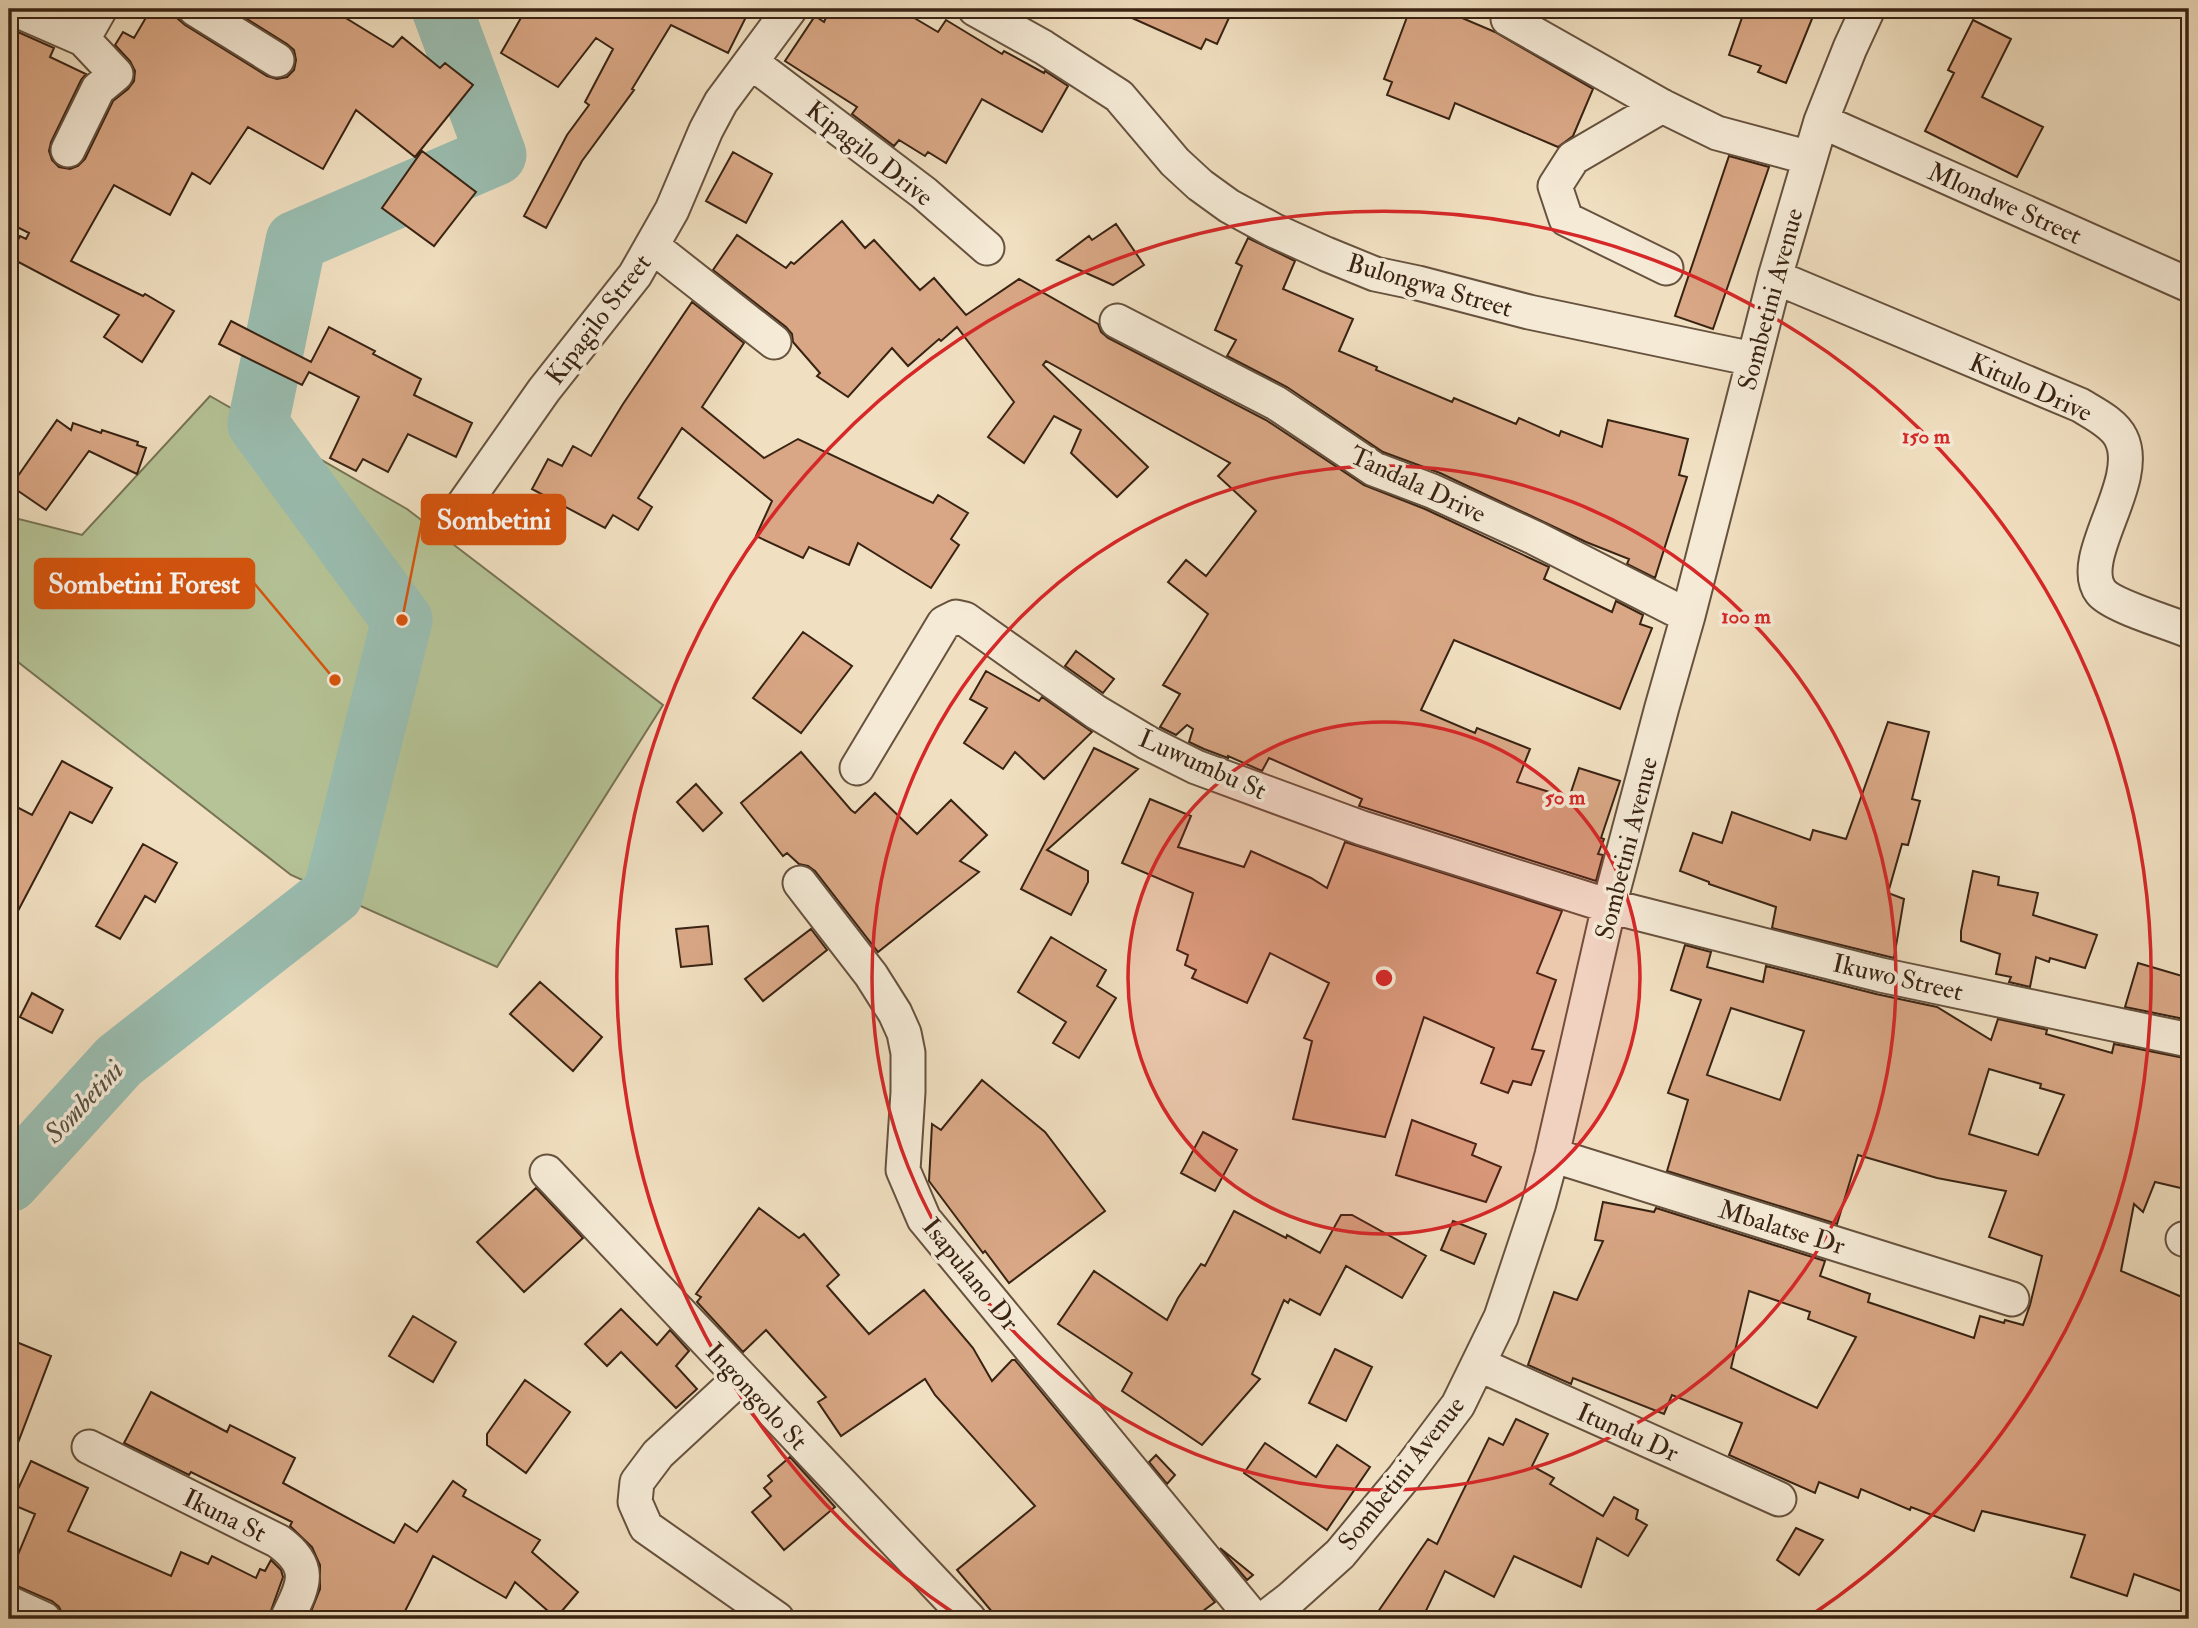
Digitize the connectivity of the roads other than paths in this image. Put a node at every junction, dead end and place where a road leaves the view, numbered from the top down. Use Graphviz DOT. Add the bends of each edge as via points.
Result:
graph roads {
  1 [pos="14,9"];
  2 [pos="100,9"];
  3 [pos="195,9"];
  4 [pos="790,9"];
  5 [pos="975,9"];
  6 [pos="1868,9"];
  7 [pos="1508,19"];
  8 [pos="83,39"];
  9 [pos="277,60"];
  10 [pos="751,62"];
  11 [pos="1662,106"];
  12 [pos="1821,121"];
  13 [pos="68,150"];
  14 [pos="1810,158"];
  15 [pos="652,246"];
  16 [pos="986,248"];
  17 [pos="1666,268"];
  18 [pos="1775,277"];
  19 [pos="2189,285"];
  20 [pos="1117,321"];
  21 [pos="774,342"];
  22 [pos="1753,359"];
  23 [pos="457,514"];
  24 [pos="1688,617"];
  25 [pos="2189,631"];
  26 [pos="856,768"];
  27 [pos="800,883"];
  28 [pos="1609,906"];
  29 [pos="2189,1040"];
  30 [pos="1552,1155"];
  31 [pos="547,1172"];
  32 [pos="2012,1299"];
  33 [pos="1478,1364"];
  34 [pos="740,1378"];
  35 [pos="89,1447"];
  36 [pos="1779,1499"];
  37 [pos="9,1603"];
  38 [pos="44,1619"];
  39 [pos="286,1619"];
  40 [pos="777,1619"];
  41 [pos="969,1619"];
  42 [pos="1254,1619"];
  43 [pos="1264,1619"];
  1 -- 8 [label="street"];
  2 -- 8 [label="street"];
  3 -- 9 [label="street"];
  4 -- 10 [label="street, Kipagilo Street"];
  5 -- 22 [label="street, Bulongwa Street" via="1119,96 1175,162 1229,206 1326,254 1375,274 1529,312"];
  6 -- 12 [label="street, Sombetini Avenue"];
  7 -- 11 [label="street"];
  8 -- 13 [label="street" via="116,74 99,89"];
  10 -- 15 [label="street, Kipagilo Street" via="721,102"];
  10 -- 16 [label="street, Kipagilo Drive" via="924,193"];
  11 -- 14 [label="street" via="1717,133"];
  11 -- 17 [label="street" via="1573,158 1555,187 1566,219"];
  12 -- 14 [label="street, Sombetini Avenue"];
  12 -- 19 [label="street, Mlondwe Street"];
  14 -- 18 [label="street, Sombetini Avenue"];
  15 -- 21 [label="street"];
  15 -- 23 [label="street, Kipagilo Street"];
  18 -- 22 [label="street, Sombetini Avenue"];
  18 -- 25 [label="street, Kitulo Drive" via="2102,418 2120,436 2126,455 2122,483 2097,555 2096,580 2113,601"];
  20 -- 24 [label="street, Tandala Drive" via="1276,403 1374,469 1535,538"];
  22 -- 24 [label="street, Sombetini Avenue"];
  24 -- 28 [label="street, Sombetini Avenue"];
  26 -- 28 [label="street, Luwumbu St" via="944,623 956,617 1096,712 1196,767 1362,828"];
  27 -- 42 [label="street, Isapulano Dr" via="871,975 904,1033 908,1092 903,1170 924,1219"];
  28 -- 29 [label="street, Ikuwo Street" via="1881,975"];
  28 -- 30 [label="street, Sombetini Avenue"];
  30 -- 32 [label="street, Mbalatse Dr"];
  30 -- 33 [label="street, Sombetini Avenue" via="1501,1317"];
  31 -- 34 [label="street, Ingongolo St"];
  33 -- 36 [label="street, Itundu Dr"];
  33 -- 43 [label="street, Sombetini Avenue" via="1458,1405 1396,1487 1339,1554"];
  34 -- 40 [label="street" via="658,1454 637,1482 635,1502 646,1527"];
  34 -- 41 [label="street, Ingongolo St"];
  35 -- 39 [label="street, Ikuna St" via="292,1551 303,1566 302,1585"];
  37 -- 38 [label="street"];
}
